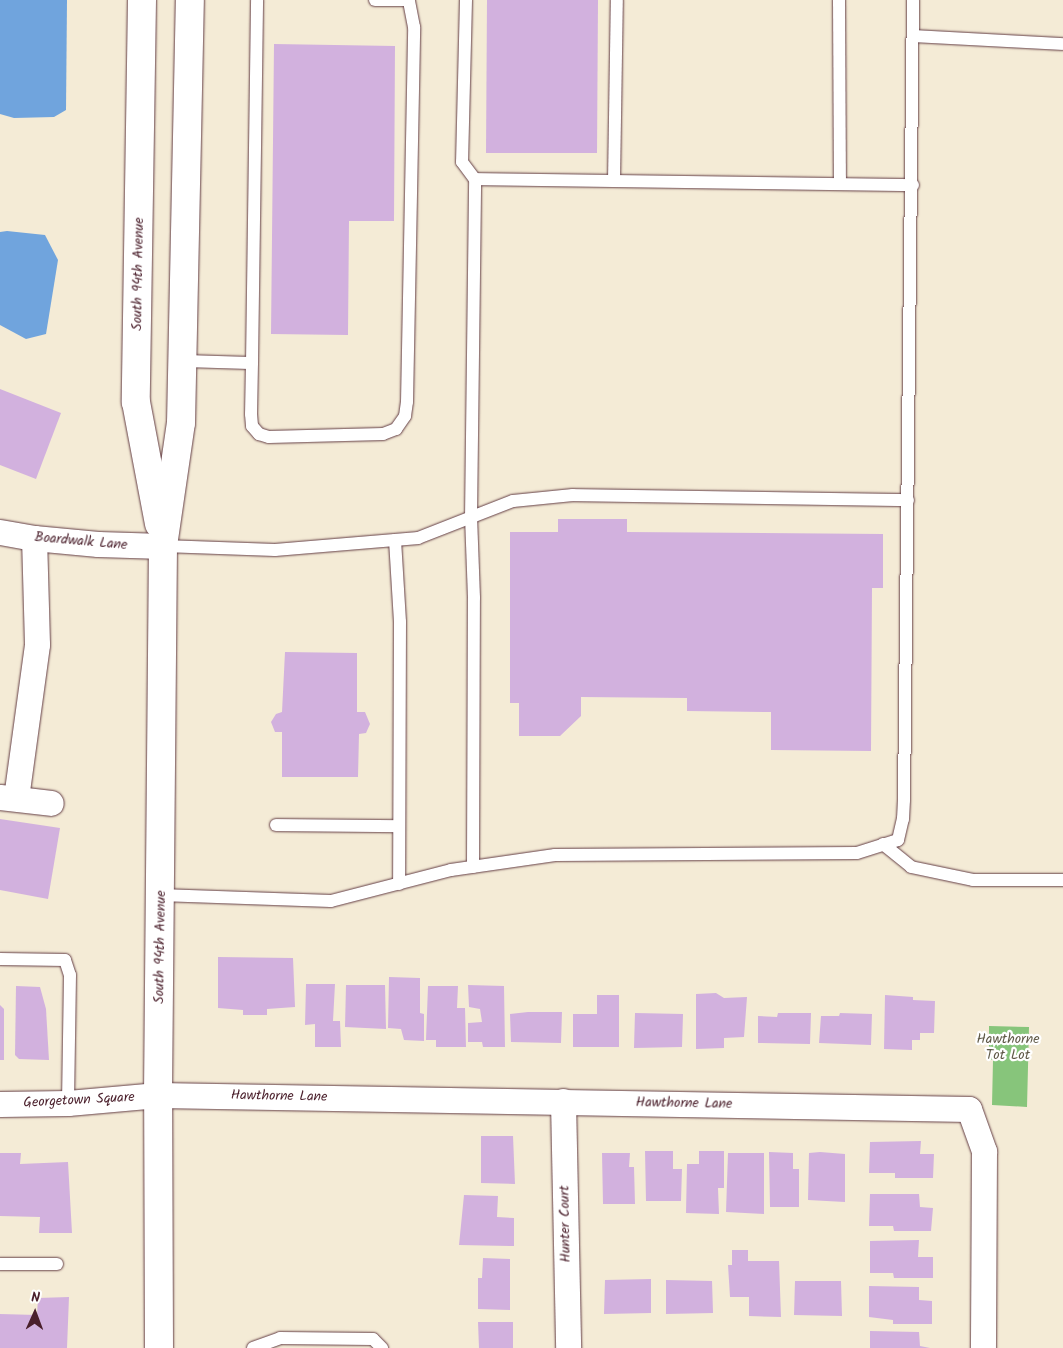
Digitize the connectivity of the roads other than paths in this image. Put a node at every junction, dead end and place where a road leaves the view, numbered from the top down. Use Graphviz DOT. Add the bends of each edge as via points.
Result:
graph roads {
  1 [pos="142,0"];
  2 [pos="190,0"];
  3 [pos="257,0"];
  4 [pos="375,0"];
  5 [pos="466,0"];
  6 [pos="617,0"];
  7 [pos="839,0"];
  8 [pos="914,0"];
  9 [pos="410,1"];
  10 [pos="914,36"];
  11 [pos="1063,44"];
  12 [pos="475,179"];
  13 [pos="614,181"];
  14 [pos="840,184"];
  15 [pos="913,185"];
  16 [pos="183,361"];
  17 [pos="252,364"];
  18 [pos="908,500"];
  19 [pos="471,518"];
  20 [pos="0,532"];
  21 [pos="34,538"];
  22 [pos="395,540"];
  23 [pos="162,546"];
  24 [pos="8,798"];
  25 [pos="51,803"];
  26 [pos="276,825"];
  27 [pos="399,826"];
  28 [pos="883,844"];
  29 [pos="473,867"];
  30 [pos="1063,880"];
  31 [pos="399,884"];
  32 [pos="160,896"];
  33 [pos="0,959"];
  34 [pos="158,1095"];
  35 [pos="563,1101"];
  36 [pos="68,1103"];
  37 [pos="0,1104"];
  38 [pos="0,1264"];
  39 [pos="57,1264"];
  40 [pos="159,1348"];
  41 [pos="253,1348"];
  42 [pos="382,1348"];
  43 [pos="568,1348"];
  44 [pos="983,1348"];
  1 -- 23 [label="street, South 94th Avenue" via="136,402"];
  2 -- 16 [label="street, South 94th Avenue"];
  3 -- 17 [label="lane"];
  4 -- 9 [label="lane"];
  5 -- 12 [label="lane" via="462,162"];
  6 -- 13 [label="lane"];
  7 -- 14 [label="lane"];
  8 -- 10 [label="lane"];
  9 -- 17 [label="lane" via="414,27 405,416 396,429 383,434 259,434 252,426"];
  10 -- 11 [label="lane"];
  10 -- 15 [label="lane"];
  12 -- 13 [label="lane"];
  12 -- 19 [label="lane"];
  13 -- 14 [label="lane"];
  14 -- 15 [label="lane"];
  15 -- 18 [label="lane"];
  16 -- 17 [label="lane"];
  16 -- 23 [label="street, South 94th Avenue" via="181,422"];
  18 -- 19 [label="lane" via="573,495 513,501"];
  18 -- 28 [label="lane" via="903,819 898,840"];
  19 -- 22 [label="lane" via="418,538"];
  19 -- 29 [label="lane" via="474,598"];
  20 -- 21 [label="street, Boardwalk Lane"];
  21 -- 23 [label="street, Boardwalk Lane"];
  21 -- 24 [label="street" via="37,644"];
  22 -- 23 [label="lane" via="274,550"];
  22 -- 27 [label="lane" via="400,622"];
  23 -- 32 [label="street, South 94th Avenue"];
  24 -- 25 [label="street"];
  26 -- 27 [label="lane"];
  27 -- 31 [label="lane"];
  28 -- 29 [label="lane" via="856,853 555,855"];
  28 -- 30 [label="lane" via="911,867 973,880"];
  29 -- 31 [label="lane"];
  31 -- 32 [label="lane" via="331,901"];
  32 -- 34 [label="street, South 94th Avenue"];
  33 -- 36 [label="lane" via="65,960 70,975"];
  34 -- 35 [label="street, Hawthorne Lane"];
  34 -- 36 [label="street, Georgetown Square"];
  34 -- 40 [label="street, South 94th Avenue"];
  35 -- 43 [label="street, Hunter Court"];
  35 -- 44 [label="street, Hawthorne Lane" via="969,1109 984,1151"];
  36 -- 37 [label="street, Georgetown Square"];
  38 -- 39 [label="lane"];
  41 -- 42 [label="lane" via="280,1338 373,1338"];
}
